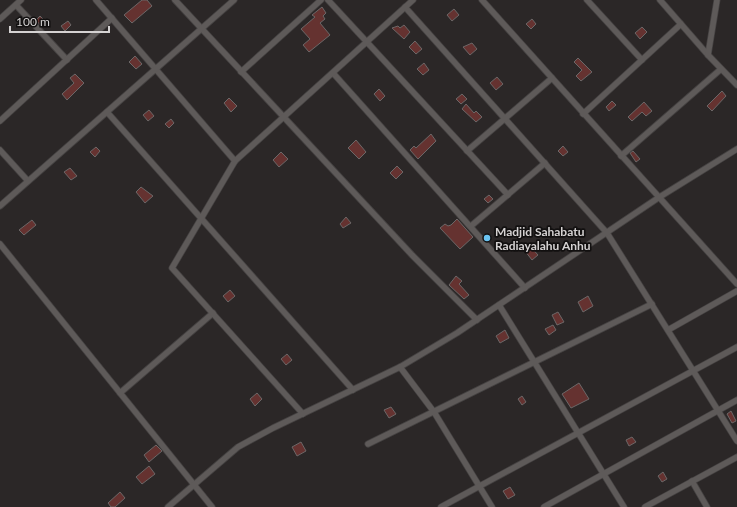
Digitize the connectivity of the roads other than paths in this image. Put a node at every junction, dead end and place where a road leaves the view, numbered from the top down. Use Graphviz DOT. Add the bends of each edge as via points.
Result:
graph roads {
  1 [pos="21,0"];
  2 [pos="96,0"];
  3 [pos="175,0"];
  4 [pos="234,0"];
  5 [pos="321,0"];
  6 [pos="328,0"];
  7 [pos="413,0"];
  8 [pos="482,0"];
  9 [pos="587,0"];
  10 [pos="660,0"];
  11 [pos="717,0"];
  12 [pos="16,5"];
  13 [pos="405,7"];
  14 [pos="112,18"];
  15 [pos="0,20"];
  16 [pos="681,24"];
  17 [pos="201,30"];
  18 [pos="366,42"];
  19 [pos="708,55"];
  20 [pos="67,60"];
  21 [pos="642,60"];
  22 [pos="156,69"];
  23 [pos="721,69"];
  24 [pos="241,72"];
  25 [pos="332,73"];
  26 [pos="552,78"];
  27 [pos="737,85"];
  28 [pos="107,112"];
  29 [pos="583,114"];
  30 [pos="283,118"];
  31 [pos="505,118"];
  32 [pos="0,121"];
  33 [pos="737,149"];
  34 [pos="0,150"];
  35 [pos="467,151"];
  36 [pos="621,156"];
  37 [pos="235,161"];
  38 [pos="545,163"];
  39 [pos="28,182"];
  40 [pos="508,194"];
  41 [pos="658,198"];
  42 [pos="0,206"];
  43 [pos="201,218"];
  44 [pos="471,226"];
  45 [pos="607,233"];
  46 [pos="0,244"];
  47 [pos="737,284"];
  48 [pos="525,288"];
  49 [pos="737,291"];
  50 [pos="652,304"];
  51 [pos="499,305"];
  52 [pos="213,313"];
  53 [pos="477,320"];
  54 [pos="668,330"];
  55 [pos="737,347"];
  56 [pos="535,362"];
  57 [pos="400,367"];
  58 [pos="694,370"];
  59 [pos="353,390"];
  60 [pos="120,393"];
  61 [pos="737,400"];
  62 [pos="718,410"];
  63 [pos="434,412"];
  64 [pos="303,414"];
  65 [pos="578,433"];
  66 [pos="737,441"];
  67 [pos="368,444"];
  68 [pos="737,457"];
  69 [pos="604,474"];
  70 [pos="692,481"];
  71 [pos="194,485"];
  72 [pos="480,486"];
  73 [pos="168,507"];
  74 [pos="212,507"];
  75 [pos="441,507"];
  76 [pos="492,507"];
  77 [pos="544,507"];
  78 [pos="624,507"];
  79 [pos="645,507"];
  80 [pos="707,507"];
  1 -- 12 [label="street"];
  2 -- 14 [label="street"];
  3 -- 17 [label="street"];
  4 -- 17 [label="street"];
  5 -- 24 [label="street"];
  6 -- 18 [label="street"];
  7 -- 13 [label="street"];
  8 -- 26 [label="street"];
  9 -- 21 [label="street"];
  10 -- 16 [label="street"];
  11 -- 19 [label="street"];
  12 -- 15 [label="street"];
  12 -- 20 [label="street"];
  13 -- 18 [label="street"];
  13 -- 31 [label="street"];
  14 -- 20 [label="street"];
  14 -- 22 [label="street"];
  16 -- 19 [label="street"];
  16 -- 21 [label="street"];
  17 -- 22 [label="street"];
  17 -- 24 [label="street"];
  18 -- 25 [label="street"];
  18 -- 35 [label="street"];
  19 -- 23 [label="street"];
  20 -- 32 [label="street"];
  21 -- 29 [label="street"];
  22 -- 28 [label="street"];
  22 -- 37 [label="street"];
  23 -- 27 [label="street"];
  23 -- 36 [label="street"];
  24 -- 30 [label="street"];
  25 -- 30 [label="street"];
  25 -- 44 [label="street"];
  26 -- 29 [label="street"];
  26 -- 31 [label="street"];
  28 -- 39 [label="street"];
  28 -- 43 [label="street"];
  29 -- 36 [label="street"];
  30 -- 37 [label="street"];
  30 -- 53 [label="street"];
  31 -- 35 [label="street"];
  31 -- 38 [label="street"];
  33 -- 41 [label="street"];
  34 -- 39 [label="street"];
  35 -- 40 [label="street"];
  36 -- 41 [label="street"];
  37 -- 43 [label="street"];
  38 -- 40 [label="street"];
  38 -- 45 [label="street"];
  39 -- 42 [label="street"];
  40 -- 44 [label="street"];
  41 -- 45 [label="street"];
  41 -- 47 [label="street"];
  43 -- 52 [label="street" via="172,268"];
  43 -- 59 [label="street"];
  44 -- 48 [label="street"];
  45 -- 48 [label="street"];
  45 -- 50 [label="street"];
  46 -- 60 [label="street"];
  48 -- 51 [label="street"];
  49 -- 54 [label="street"];
  50 -- 54 [label="street"];
  50 -- 56 [label="street"];
  51 -- 53 [label="street"];
  51 -- 56 [label="street"];
  52 -- 60 [label="street"];
  52 -- 64 [label="street"];
  53 -- 57 [label="street"];
  54 -- 58 [label="street"];
  55 -- 58 [label="street"];
  56 -- 63 [label="street"];
  56 -- 65 [label="street"];
  57 -- 59 [label="street"];
  57 -- 63 [label="street"];
  58 -- 62 [label="street"];
  58 -- 65 [label="street"];
  59 -- 64 [label="street"];
  60 -- 71 [label="street"];
  61 -- 62 [label="street"];
  62 -- 66 [label="street"];
  62 -- 69 [label="street"];
  63 -- 67 [label="street"];
  63 -- 72 [label="street"];
  64 -- 71 [label="street" via="238,447"];
  65 -- 69 [label="street"];
  65 -- 72 [label="street"];
  68 -- 70 [label="street"];
  69 -- 77 [label="street"];
  69 -- 78 [label="street"];
  70 -- 79 [label="street"];
  70 -- 80 [label="street"];
  71 -- 73 [label="street"];
  71 -- 74 [label="street"];
  72 -- 75 [label="street"];
  72 -- 76 [label="street"];
}
